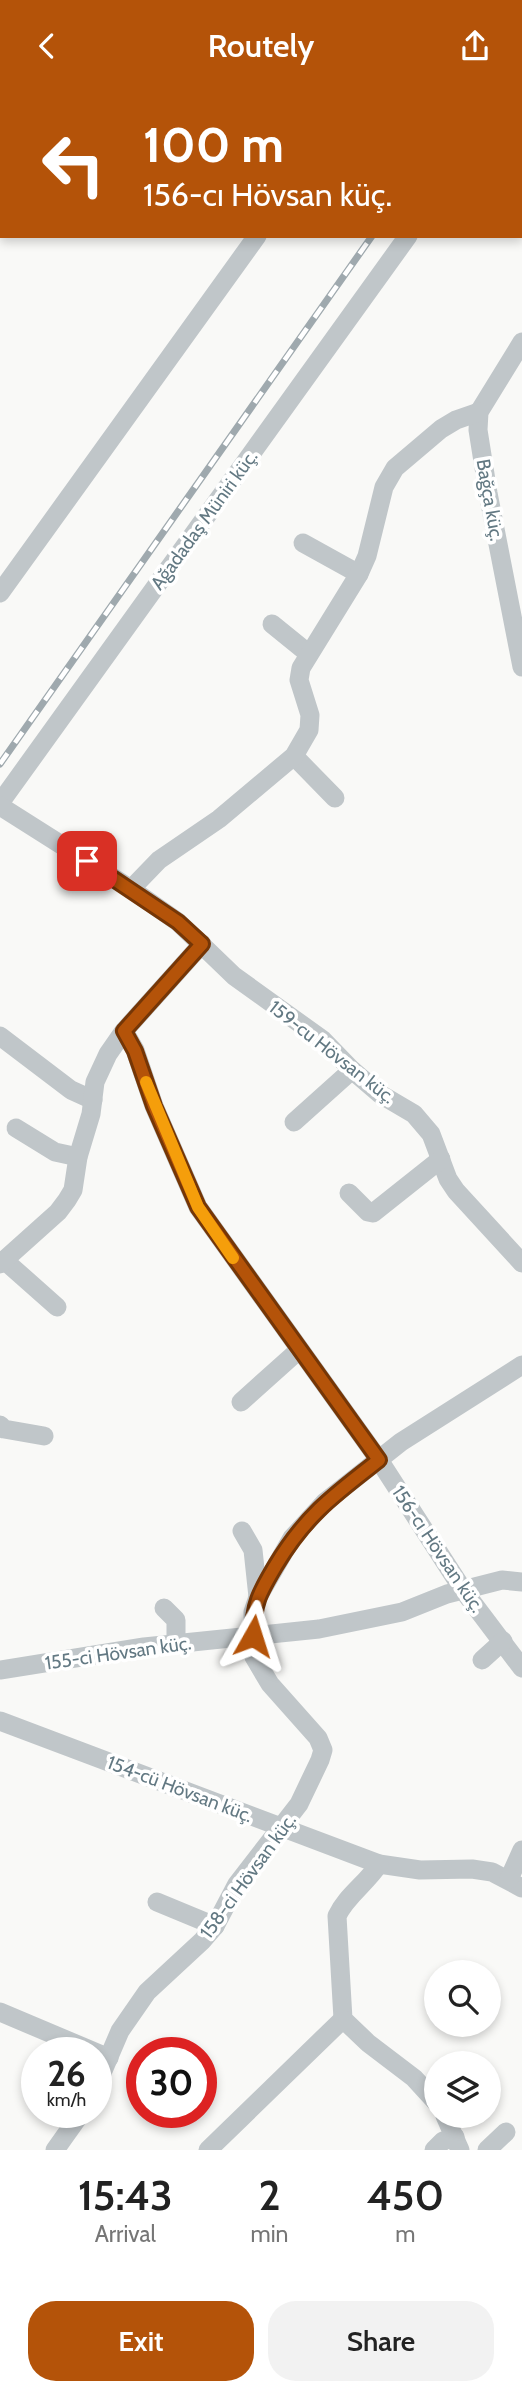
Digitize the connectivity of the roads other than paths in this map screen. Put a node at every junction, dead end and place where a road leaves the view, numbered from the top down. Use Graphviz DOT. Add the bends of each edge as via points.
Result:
graph roads {
  1 [pos="256,238"];
  2 [pos="407,238"];
  3 [pos="522,342"];
  4 [pos="480,412"];
  5 [pos="303,543"];
  6 [pos="359,574"];
  7 [pos="0,593"];
  8 [pos="272,624"];
  9 [pos="309,654"];
  10 [pos="522,667"];
  11 [pos="294,756"];
  12 [pos="335,798"];
  13 [pos="0,805"];
  14 [pos="131,889"];
  15 [pos="202,944"];
  16 [pos="124,1031"];
  17 [pos="0,1036"];
  18 [pos="352,1070"];
  19 [pos="93,1100"];
  20 [pos="294,1122"];
  21 [pos="16,1128"];
  22 [pos="78,1157"];
  23 [pos="441,1159"];
  24 [pos="349,1193"];
  25 [pos="2,1262"];
  26 [pos="522,1263"];
  27 [pos="57,1307"];
  28 [pos="299,1350"];
  29 [pos="522,1365"];
  30 [pos="240,1402"];
  31 [pos="1,1430"];
  32 [pos="44,1436"];
  33 [pos="379,1460"];
  34 [pos="242,1531"];
  35 [pos="522,1582"];
  36 [pos="463,1590"];
  37 [pos="258,1597"];
  38 [pos="164,1608"];
  39 [pos="253,1636"];
  40 [pos="503,1641"];
  41 [pos="176,1644"];
  42 [pos="482,1660"];
  43 [pos="522,1668"];
  44 [pos="0,1670"];
  45 [pos="0,1721"];
  46 [pos="281,1828"];
  47 [pos="522,1850"];
  48 [pos="379,1864"];
  49 [pos="515,1883"];
  50 [pos="157,1902"];
  51 [pos="215,1926"];
  52 [pos="0,2013"];
  53 [pos="343,2019"];
  54 [pos="58,2037"];
  55 [pos="112,2051"];
  56 [pos="424,2089"];
  57 [pos="71,2128"];
  58 [pos="506,2132"];
  59 [pos="458,2143"];
  60 [pos="55,2150"];
  61 [pos="208,2150"];
  62 [pos="434,2150"];
  63 [pos="487,2150"];
  1 -- 7 [label="street"];
  2 -- 13 [label="street, Ağadadaş Müniri küç."];
  3 -- 4 [label="street"];
  4 -- 6 [label="street" via="456,419 395,468 384,487 368,556"];
  4 -- 10 [label="street, Bağça küç." via="478,430 488,493"];
  5 -- 6 [label="street"];
  6 -- 9 [label="street"];
  8 -- 9 [label="street"];
  9 -- 11 [label="street" via="299,680 310,715 309,730"];
  11 -- 12 [label="street"];
  11 -- 14 [label="street" via="219,819 159,860"];
  13 -- 14 [label="street, 159-cu Hövsan küç."];
  14 -- 15 [label="street, 159-cu Hövsan küç."];
  15 -- 16 [label="street"];
  15 -- 18 [label="street, 159-cu Hövsan küç." via="251,990 323,1040"];
  16 -- 19 [label="street" via="95,1082"];
  16 -- 28 [label="street, 156-cı Hövsan küç." via="198,1207"];
  17 -- 19 [label="street" via="71,1090"];
  18 -- 20 [label="street"];
  18 -- 23 [label="street, 159-cu Hövsan küç." via="414,1114 431,1134"];
  19 -- 22 [label="street"];
  21 -- 22 [label="street" via="55,1152"];
  22 -- 25 [label="street" via="73,1190 58,1212"];
  23 -- 24 [label="street" via="373,1213"];
  23 -- 26 [label="street, 159-cu Hövsan küç." via="456,1191"];
  25 -- 27 [label="street"];
  28 -- 30 [label="street"];
  28 -- 33 [label="street, 156-cı Hövsan küç."];
  29 -- 33 [label="street, 158-ci Hövsan küç."];
  31 -- 32 [label="street"];
  33 -- 36 [label="street, 156-cı Hövsan küç."];
  33 -- 37 [label="street, 158-ci Hövsan küç." via="312,1515 292,1538"];
  34 -- 37 [label="street" via="253,1551"];
  35 -- 36 [label="street, 155-ci Hövsan küç." via="502,1580"];
  36 -- 39 [label="street, 155-ci Hövsan küç." via="402,1612 319,1629"];
  36 -- 40 [label="street, 156-cı Hövsan küç."];
  37 -- 39 [label="street, 158-ci Hövsan küç."];
  38 -- 41 [label="street" via="176,1620"];
  39 -- 41 [label="street, 155-ci Hövsan küç."];
  39 -- 46 [label="street, 158-ci Hövsan küç." via="254,1657 270,1684 323,1749 299,1804"];
  40 -- 42 [label="street"];
  40 -- 43 [label="street, 156-cı Hövsan küç."];
  41 -- 44 [label="street, 155-ci Hövsan küç."];
  45 -- 46 [label="street, 154-cü Hövsan küç."];
  46 -- 48 [label="street, 154-cü Hövsan küç."];
  46 -- 51 [label="street, 158-ci Hövsan küç." via="237,1884"];
  47 -- 49 [label="street"];
  48 -- 49 [label="street, 154-cü Hövsan küç." via="492,1872"];
  48 -- 53 [label="street" via="337,1916"];
  50 -- 51 [label="street"];
  51 -- 55 [label="street, 158-ci Hövsan küç." via="146,1992"];
  52 -- 54 [label="street"];
  53 -- 56 [label="street"];
  53 -- 61 [label="street"];
  57 -- 60 [label="street"];
  58 -- 63 [label="street"];
  59 -- 62 [label="street" via="443,2141"];
}
